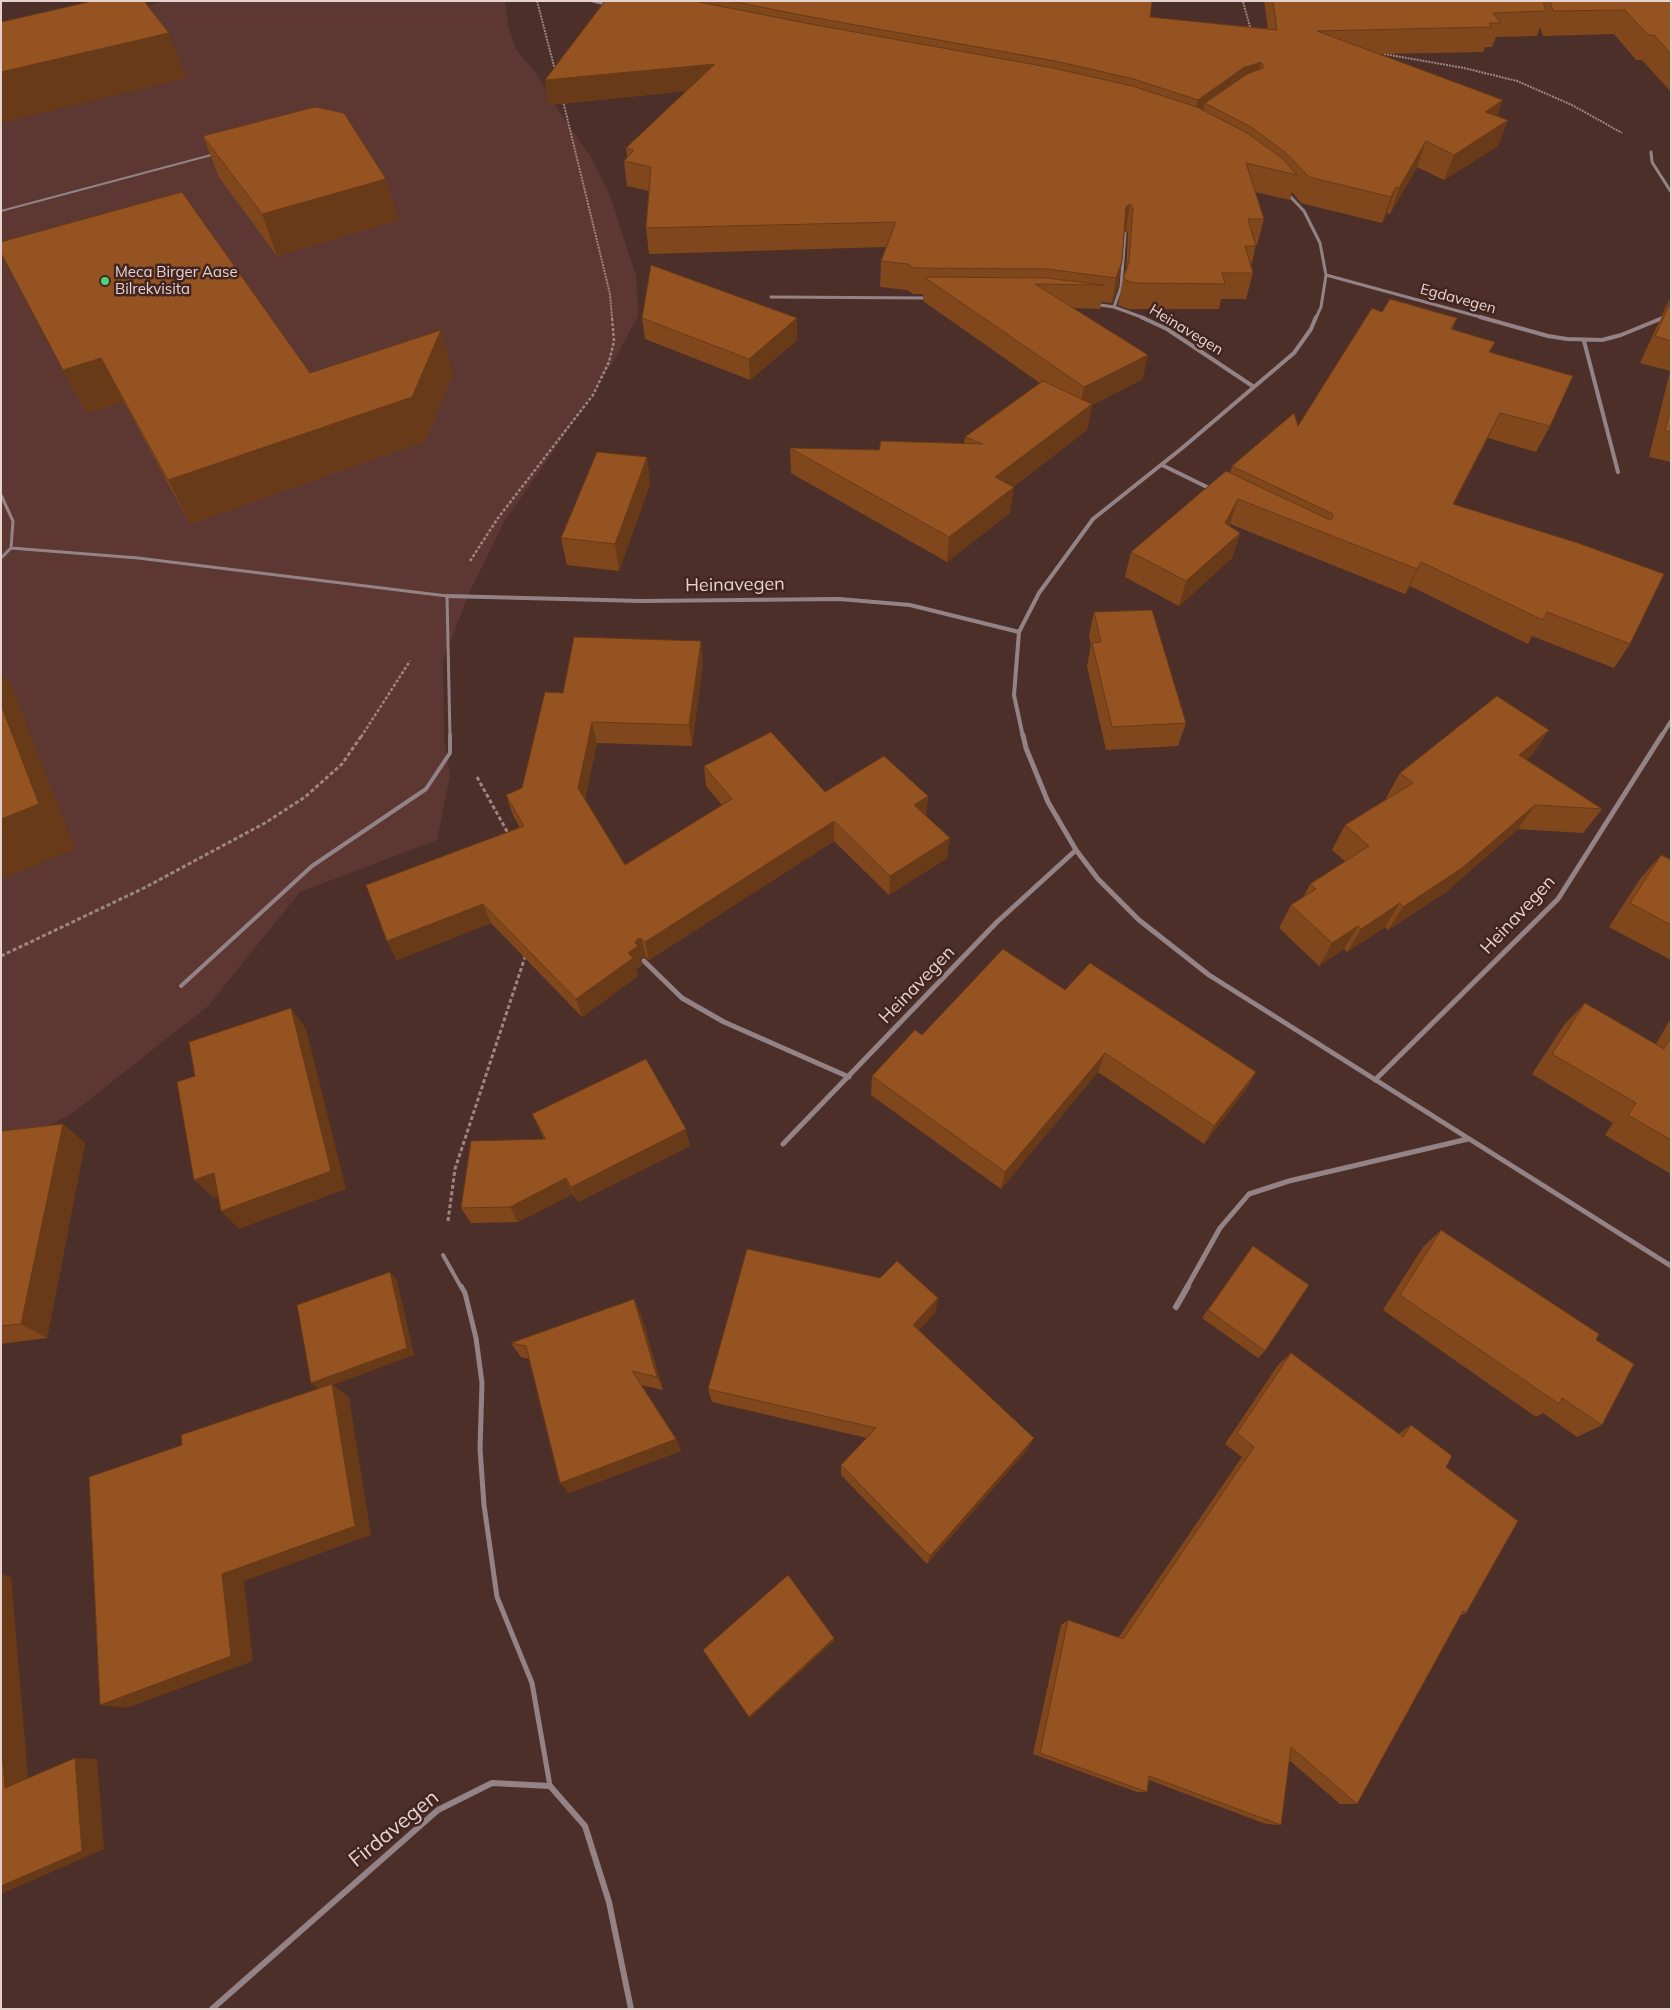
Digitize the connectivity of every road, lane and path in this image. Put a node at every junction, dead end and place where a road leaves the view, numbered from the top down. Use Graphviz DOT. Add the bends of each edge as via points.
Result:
graph roads {
  1 [pos="537,1"];
  2 [pos="593,1"];
  3 [pos="1243,2"];
  4 [pos="611,5"];
  5 [pos="1253,38"];
  6 [pos="1381,53"];
  7 [pos="557,75"];
  8 [pos="561,94"];
  9 [pos="222,152"];
  10 [pos="1652,152"];
  11 [pos="1282,187"];
  12 [pos="1671,192"];
  13 [pos="1,211"];
  14 [pos="1125,233"];
  15 [pos="1326,275"];
  16 [pos="771,297"];
  17 [pos="936,298"];
  18 [pos="1090,303"];
  19 [pos="1114,308"];
  20 [pos="1671,315"];
  21 [pos="1584,341"];
  22 [pos="1254,387"];
  23 [pos="1162,465"];
  24 [pos="1618,472"];
  25 [pos="1220,494"];
  26 [pos="1,495"];
  27 [pos="11,548"];
  28 [pos="1,558"];
  29 [pos="447,596"];
  30 [pos="1019,632"];
  31 [pos="399,678"];
  32 [pos="1671,721"];
  33 [pos="450,753"];
  34 [pos="513,843"];
  35 [pos="1076,850"];
  36 [pos="528,950"];
  37 [pos="1,956"];
  38 [pos="644,961"];
  39 [pos="181,986"];
  40 [pos="850,1077"];
  41 [pos="1374,1080"];
  42 [pos="1468,1139"];
  43 [pos="784,1144"];
  44 [pos="443,1255"];
  45 [pos="1671,1266"];
  46 [pos="1176,1307"];
  47 [pos="550,1786"];
  48 [pos="212,2009"];
  49 [pos="631,2009"];
  1 -- 7 [label="path"];
  2 -- 4 [label="street"];
  3 -- 5 [label="path"];
  6 -- 10 [label="path" via="1517,81 1572,105"];
  8 -- 29 [label="path" via="610,294 614,341 609,362 593,395 498,518"];
  9 -- 13 [label="lane"];
  10 -- 12 [label="street" via="1652,162"];
  11 -- 15 [label="street" via="1304,211 1320,243"];
  14 -- 19 [label="street" via="1121,288"];
  15 -- 21 [label="street, Egdavegen" via="1548,336"];
  15 -- 22 [label="street" via="1321,307 1311,329 1294,353"];
  16 -- 17 [label="street"];
  18 -- 19 [label="street, Heinavegen"];
  19 -- 22 [label="street, Heinavegen" via="1167,329"];
  20 -- 21 [label="street, Egdavegen" via="1621,336"];
  21 -- 24 [label="street"];
  22 -- 23 [label="street"];
  23 -- 25 [label="street"];
  23 -- 30 [label="street" via="1093,519 1039,593"];
  26 -- 27 [label="lane" via="13,521"];
  27 -- 28 [label="lane"];
  27 -- 29 [label="lane" via="138,558"];
  29 -- 30 [label="street, Heinavegen" via="641,601 839,599 910,605"];
  29 -- 33 [label="lane"];
  30 -- 35 [label="street" via="1014,695 1026,748 1048,802"];
  31 -- 37 [label="path" via="342,764 305,796 265,823 144,888"];
  32 -- 41 [label="street, Heinavegen" via="1558,899"];
  33 -- 34 [label="path" via="471,765"];
  33 -- 39 [label="lane" via="426,789 312,866"];
  35 -- 40 [label="street, Heinavegen" via="997,922"];
  35 -- 41 [label="street" via="1098,879 1139,920 1209,974"];
  36 -- 44 [label="path" via="455,1169"];
  38 -- 40 [label="street" via="682,998 724,1022"];
  40 -- 43 [label="street, Heinavegen"];
  41 -- 42 [label="street"];
  42 -- 45 [label="street"];
  42 -- 46 [label="street" via="1289,1181 1249,1194 1220,1228"];
  44 -- 47 [label="lane" via="465,1294 476,1338 482,1383 480,1449 484,1505 497,1598 532,1683"];
  47 -- 48 [label="street, Firdavegen" via="492,1783 438,1810"];
  47 -- 49 [label="street" via="586,1826 609,1902"];
}
